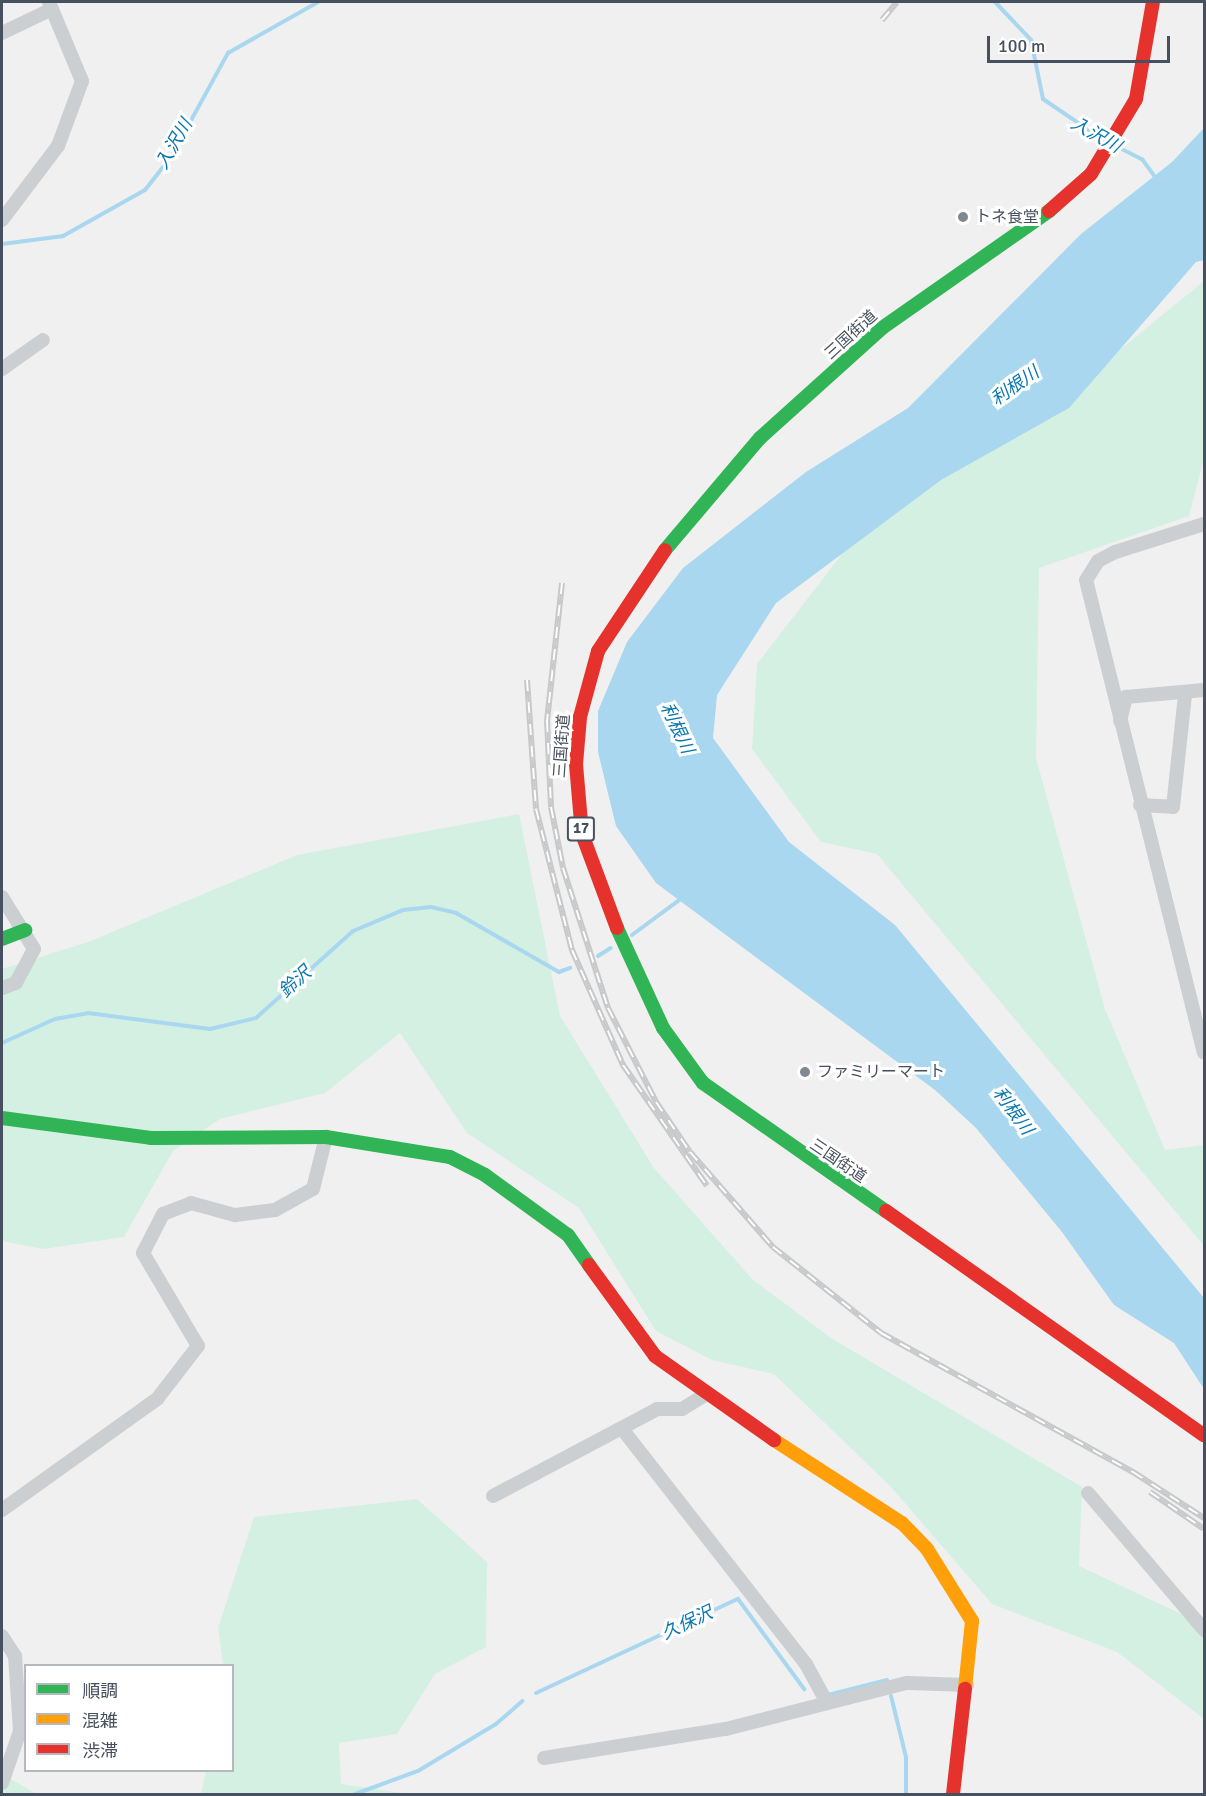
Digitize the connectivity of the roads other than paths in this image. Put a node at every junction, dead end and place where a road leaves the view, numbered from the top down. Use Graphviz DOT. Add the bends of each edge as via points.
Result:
graph roads {
  1 [pos="1154,2"];
  2 [pos="50,5"];
  3 [pos="2,33"];
  4 [pos="2,220"];
  5 [pos="43,340"];
  6 [pos="2,369"];
  7 [pos="1204,525"];
  8 [pos="1204,690"];
  9 [pos="1185,695"];
  10 [pos="1119,723"];
  11 [pos="1140,805"];
  12 [pos="2,897"];
  13 [pos="26,930"];
  14 [pos="2,939"];
  15 [pos="2,988"];
  16 [pos="1204,1052"];
  17 [pos="2,1118"];
  18 [pos="326,1137"];
  19 [pos="705,1395"];
  20 [pos="622,1430"];
  21 [pos="1204,1435"];
  22 [pos="1088,1493"];
  23 [pos="493,1496"];
  24 [pos="2,1510"];
  25 [pos="1204,1630"];
  26 [pos="2,1636"];
  27 [pos="967,1685"];
  28 [pos="826,1701"];
  29 [pos="544,1758"];
  30 [pos="2,1783"];
  31 [pos="953,1794"];
  1 -- 21 [label="main road, 三国街道 / 17" via="1141,84 1105,155 1052,210 882,328 760,438 629,595 598,651 580,717 577,803 600,888 639,981 668,1036 703,1083"];
  2 -- 3 [label="street"];
  2 -- 4 [label="street" via="82,81 58,146"];
  5 -- 6 [label="street"];
  7 -- 10 [label="street" via="1115,552 1090,569 1087,598"];
  8 -- 9 [label="street"];
  9 -- 10 [label="street" via="1126,697"];
  9 -- 11 [label="street" via="1173,807"];
  10 -- 11 [label="street"];
  11 -- 16 [label="street"];
  12 -- 13 [label="street"];
  13 -- 14 [label="main road"];
  13 -- 15 [label="street" via="34,949 29,964 16,983"];
  17 -- 18 [label="main road" via="151,1138"];
  18 -- 19 [label="main road" via="450,1157 485,1175 568,1235 655,1356"];
  18 -- 24 [label="street" via="313,1189 275,1210 235,1215 191,1203 164,1214 143,1253 198,1346 157,1399"];
  19 -- 20 [label="street" via="682,1409 657,1409"];
  19 -- 27 [label="main road" via="903,1523 927,1549 972,1621"];
  20 -- 23 [label="street"];
  20 -- 28 [label="street" via="806,1664"];
  22 -- 25 [label="street"];
  26 -- 30 [label="street" via="15,1656 20,1731"];
  27 -- 28 [label="street" via="907,1683"];
  27 -- 31 [label="main road"];
  28 -- 29 [label="street" via="726,1729"];
}
